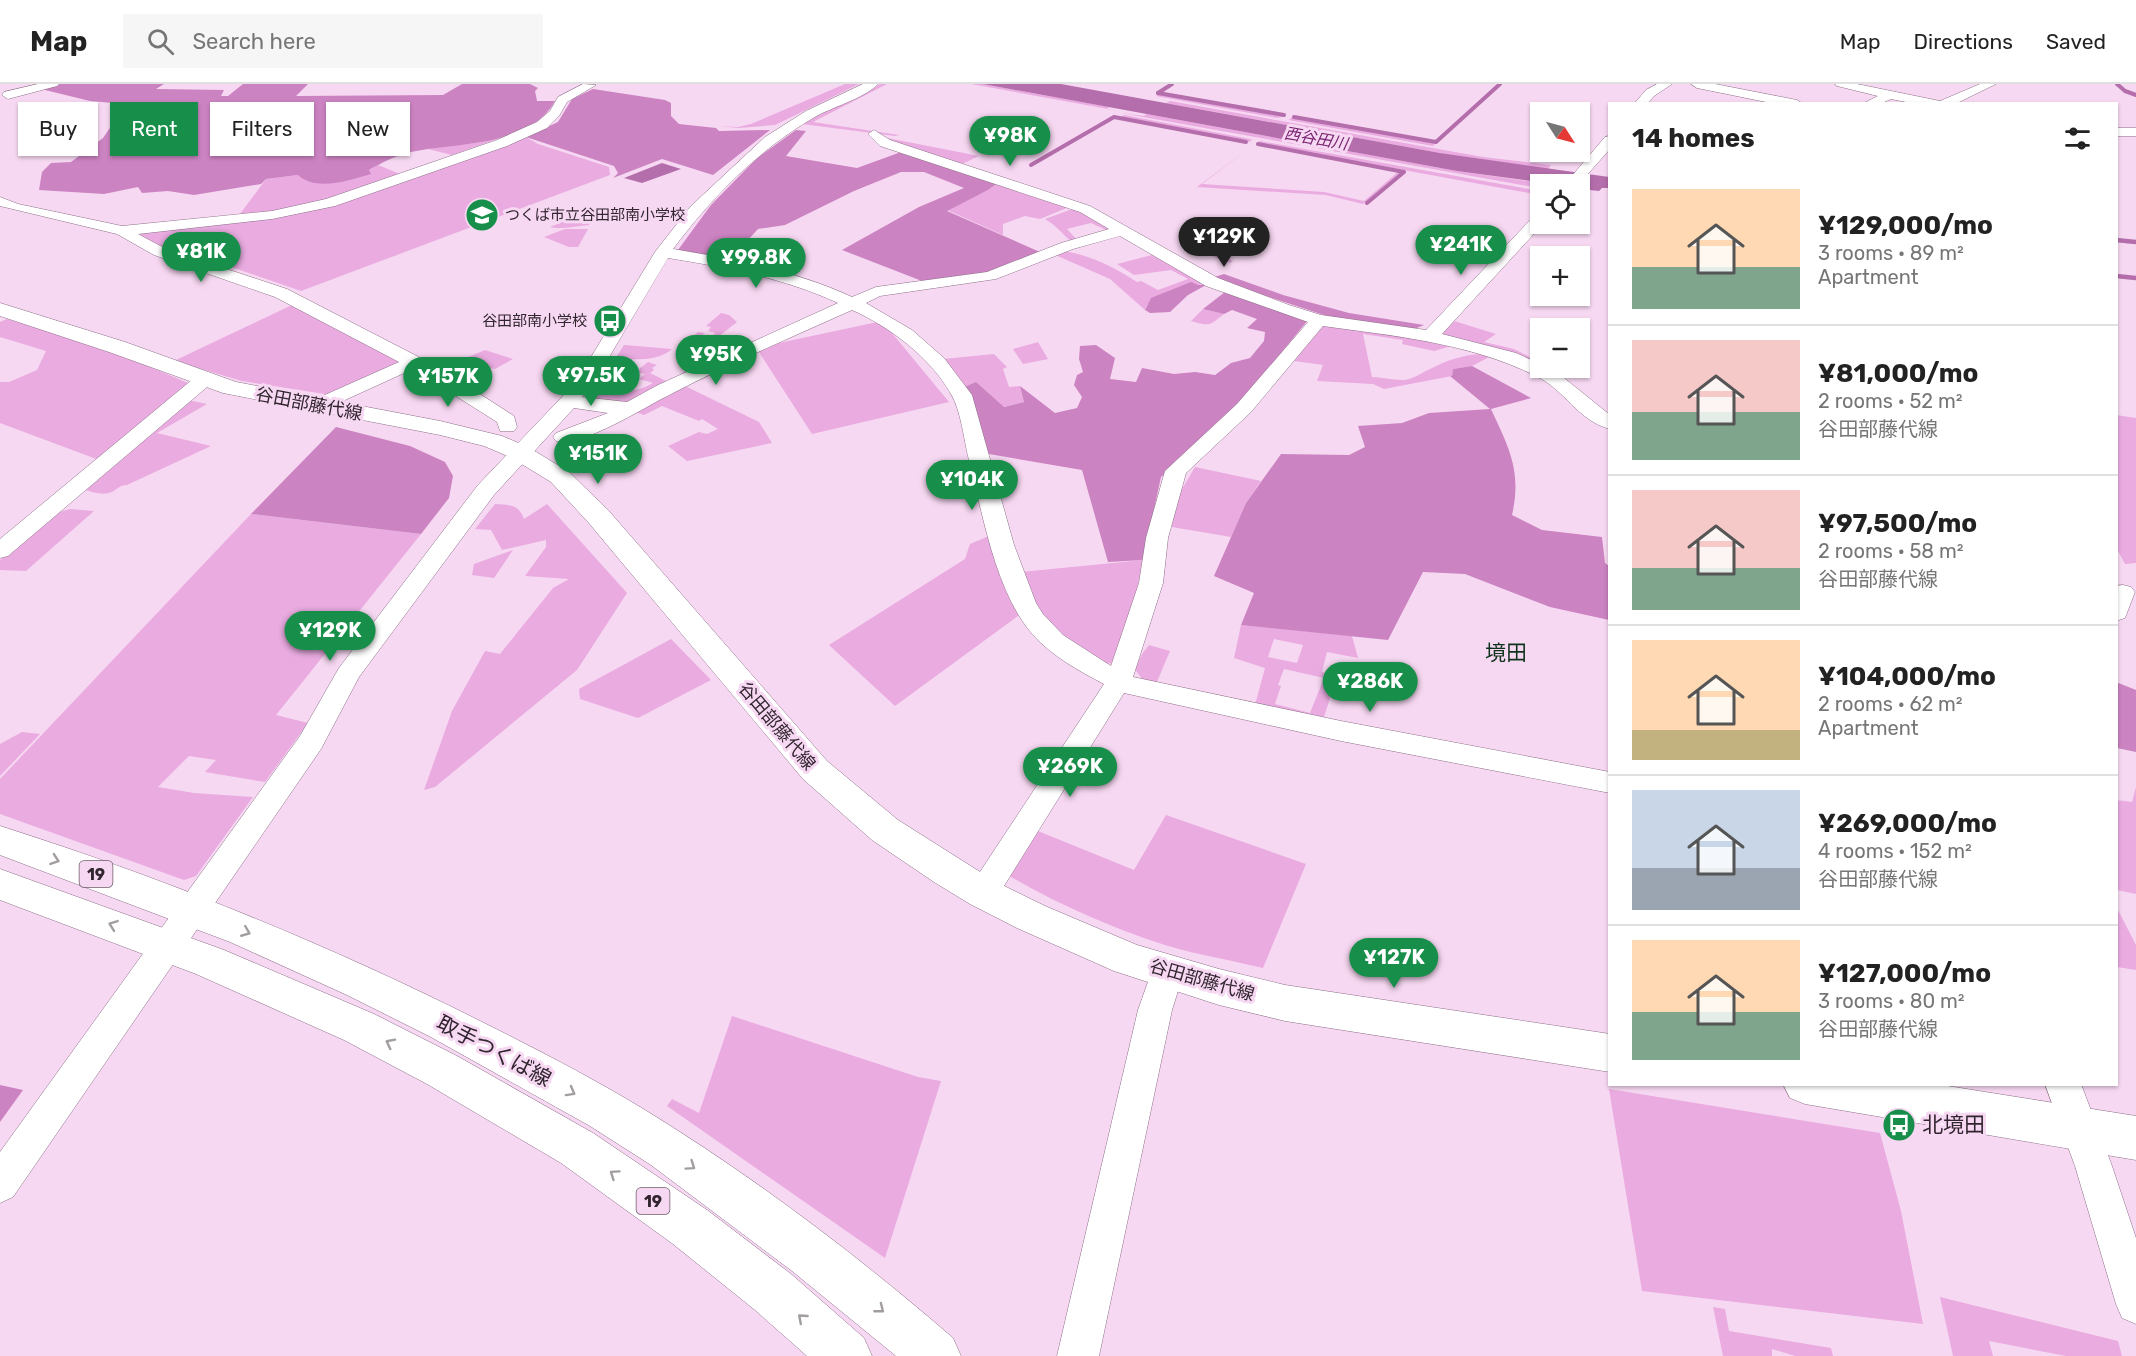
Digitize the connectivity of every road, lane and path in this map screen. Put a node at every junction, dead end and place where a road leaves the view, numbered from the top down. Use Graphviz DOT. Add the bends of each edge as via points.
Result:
graph roads {
  1 [pos="53,84"];
  2 [pos="872,84"];
  3 [pos="1666,84"];
  4 [pos="1697,84"];
  5 [pos="1841,84"];
  6 [pos="1990,84"];
  7 [pos="590,85"];
  8 [pos="7,94"];
  9 [pos="1890,95"];
  10 [pos="1642,102"];
  11 [pos="1787,102"];
  12 [pos="1873,102"];
  13 [pos="1927,102"];
  14 [pos="1948,102"];
  15 [pos="2118,132"];
  16 [pos="2136,132"];
  17 [pos="874,134"];
  18 [pos="1608,142"];
  19 [pos="1581,174"];
  20 [pos="0,201"];
  21 [pos="1530,229"];
  22 [pos="1123,230"];
  23 [pos="122,231"];
  24 [pos="663,252"];
  25 [pos="854,302"];
  26 [pos="0,309"];
  27 [pos="1318,320"];
  28 [pos="1430,336"];
  29 [pos="414,362"];
  30 [pos="206,378"];
  31 [pos="569,400"];
  32 [pos="316,406"];
  33 [pos="633,406"];
  34 [pos="1608,422"];
  35 [pos="507,427"];
  36 [pos="563,437"];
  37 [pos="519,452"];
  38 [pos="0,551"];
  39 [pos="1119,681"];
  40 [pos="1608,783"];
  41 [pos="0,840"];
  42 [pos="0,884"];
  43 [pos="983,893"];
  44 [pos="180,928"];
  45 [pos="1167,972"];
  46 [pos="1608,1053"];
  47 [pos="1817,1086"];
  48 [pos="2064,1086"];
  49 [pos="2083,1130"];
  50 [pos="2136,1138"];
  51 [pos="0,1184"];
  52 [pos="2136,1304"];
  53 [pos="846,1356"];
  54 [pos="935,1356"];
  55 [pos="1078,1356"];
  1 -- 8 [label="street"];
  2 -- 24 [label="street" via="810,114 770,140 695,210"];
  3 -- 10 [label="street"];
  4 -- 11 [label="street"];
  5 -- 9 [label="street"];
  6 -- 14 [label="street"];
  7 -- 23 [label="street" via="562,100 542,125 502,143 330,203 272,215"];
  9 -- 12 [label="street"];
  9 -- 13 [label="street"];
  15 -- 16 [label="street"];
  17 -- 22 [label="street" via="885,143 1085,209"];
  18 -- 19 [label="street"];
  20 -- 23 [label="street" via="23,210"];
  21 -- 28 [label="street"];
  22 -- 25 [label="street" via="1066,246 990,276 901,287"];
  22 -- 27 [label="street" via="1214,283"];
  23 -- 29 [label="street" via="160,252 281,293"];
  24 -- 25 [label="street" via="765,274"];
  24 -- 31 [label="street" via="596,364"];
  25 -- 33 [label="street"];
  25 -- 39 [label="street" via="900,328 956,383 963,395 992,510 1025,606 1052,638"];
  26 -- 30 [label="main road, 谷田部藤代線"];
  27 -- 28 [label="street"];
  27 -- 39 [label="street" via="1252,400 1176,471 1157,538 1150,583"];
  28 -- 34 [label="street" via="1510,357 1546,373"];
  29 -- 32 [label="street"];
  29 -- 35 [label="street" via="500,413 507,420"];
  30 -- 32 [label="main road, 谷田部藤代線" via="231,388"];
  30 -- 38 [label="street"];
  31 -- 33 [label="street" via="616,409"];
  31 -- 37 [label="street"];
  32 -- 37 [label="main road, 谷田部藤代線" via="440,428"];
  33 -- 36 [label="street"];
  37 -- 43 [label="main road, 谷田部藤代線" via="560,477 598,516 814,771 885,830"];
  37 -- 44 [label="street" via="348,674 311,742"];
  39 -- 40 [label="street" via="1136,688 1341,731"];
  39 -- 43 [label="street"];
  41 -- 44 [label="main road, 取手つくば線 / 19, one-way"];
  44 -- 42 [label="main road, 取手つくば線 / 19, one-way"];
  43 -- 45 [label="main road, 谷田部藤代線" via="1082,940"];
  44 -- 51 [label="street"];
  53 -- 44 [label="main road, 取手つくば線 / 19, one-way" via="690,1227 577,1148"];
  44 -- 54 [label="main road, 取手つくば線 / 19, one-way" via="279,946 471,1037 606,1112 728,1193 893,1318"];
  45 -- 46 [label="main road, 谷田部藤代線" via="1285,1002"];
  45 -- 55 [label="street" via="1155,1010"];
  47 -- 49 [label="main road"];
  48 -- 49 [label="street"];
  49 -- 50 [label="main road"];
  49 -- 52 [label="street"];
}
